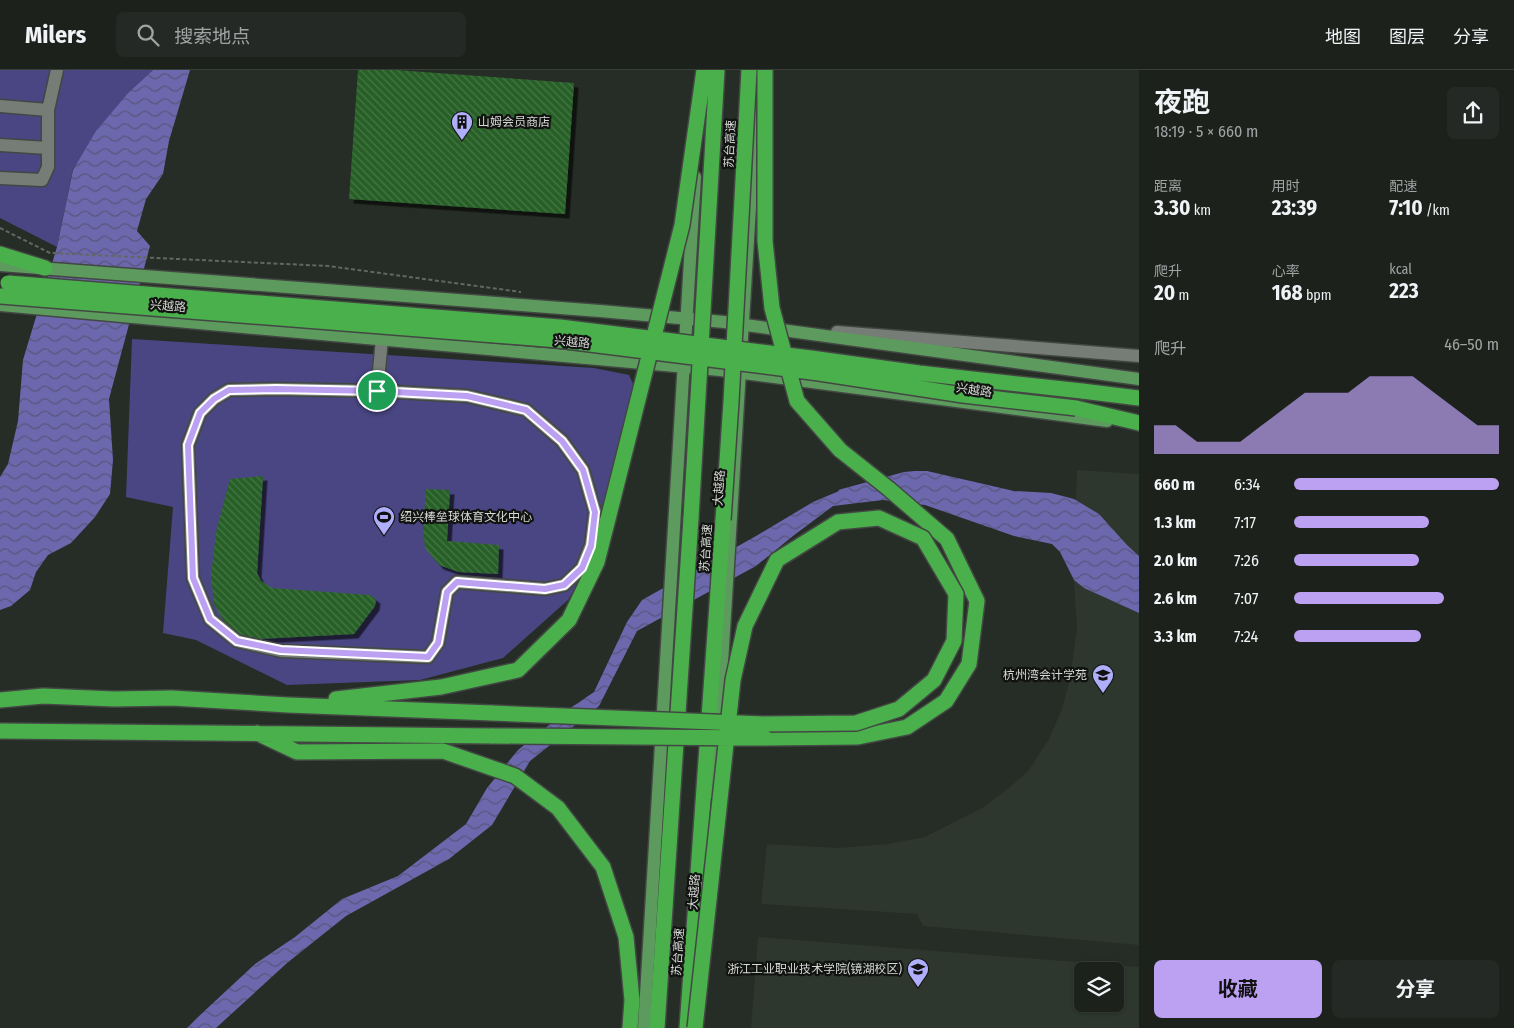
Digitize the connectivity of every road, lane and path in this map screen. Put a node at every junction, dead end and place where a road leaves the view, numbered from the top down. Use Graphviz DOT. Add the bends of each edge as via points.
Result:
graph roads {
  1 [pos="58,70"];
  2 [pos="703,70"];
  3 [pos="718,70"];
  4 [pos="749,70"];
  5 [pos="759,70"];
  6 [pos="765,70"];
  7 [pos="0,106"];
  8 [pos="48,110"];
  9 [pos="0,145"];
  10 [pos="48,148"];
  11 [pos="0,178"];
  12 [pos="0,228"];
  13 [pos="0,254"];
  14 [pos="0,265"];
  15 [pos="45,268"];
  16 [pos="0,280"];
  17 [pos="522,292"];
  18 [pos="0,296"];
  19 [pos="0,305"];
  20 [pos="686,319"];
  21 [pos="743,325"];
  22 [pos="382,339"];
  23 [pos="1139,356"];
  24 [pos="684,367"];
  25 [pos="740,373"];
  26 [pos="1139,379"];
  27 [pos="377,391"];
  28 [pos="1082,391"];
  29 [pos="1139,394"];
  30 [pos="1139,398"];
  31 [pos="1076,408"];
  32 [pos="1139,414"];
  33 [pos="1139,424"];
  34 [pos="0,700"];
  35 [pos="288,705"];
  36 [pos="0,731"];
  37 [pos="257,733"];
  38 [pos="630,1028"];
  39 [pos="644,1028"];
  40 [pos="657,1028"];
  41 [pos="687,1028"];
  42 [pos="695,1028"];
  43 [pos="699,1028"];
  1 -- 8 [label="street"];
  2 -- 20 [label="main road"];
  2 -- 35 [label="highway, bridge" via="682,225 597,562 569,620 518,670 441,687"];
  3 -- 40 [label="highway, 苏台高速, bridge"];
  4 -- 41 [label="highway, 苏台高速, bridge" via="731,402"];
  5 -- 21 [label="main road, 大越路"];
  6 -- 37 [label="highway, bridge" via="765,241 772,308 797,401 840,450 947,540 956,557 977,601 969,664 946,701 907,727 858,737"];
  7 -- 8 [label="street"];
  8 -- 10 [label="street"];
  9 -- 10 [label="street"];
  10 -- 11 [label="street" via="48,167 42,180"];
  12 -- 17 [label="path" via="50,253 328,266"];
  13 -- 15 [label="highway"];
  14 -- 15 [label="main road"];
  15 -- 20 [label="main road"];
  16 -- 28 [label="highway, bridge" via="560,327"];
  18 -- 31 [label="highway, bridge" via="558,340 819,373 963,396"];
  19 -- 22 [label="main road, 兴越路"];
  20 -- 21 [label="main road"];
  20 -- 24 [label="main road"];
  21 -- 23 [label="street"];
  21 -- 25 [label="main road, 大越路"];
  21 -- 26 [label="main road"];
  22 -- 24 [label="main road, 兴越路"];
  22 -- 27 [label="street"];
  24 -- 25 [label="main road, 兴越路"];
  24 -- 39 [label="main road"];
  25 -- 33 [label="main road, 兴越路"];
  25 -- 43 [label="main road, 大越路"];
  27 -- 27 [label="street" via="229,390 200,413 188,445 193,578 210,619 237,641 281,650 428,657 438,643 447,592 457,582 545,589 564,585 582,568 591,546 595,512 583,470 562,441 526,410 467,396"];
  28 -- 29 [label="highway"];
  28 -- 30 [label="highway"];
  31 -- 32 [label="highway"];
  31 -- 33 [label="highway"];
  34 -- 35 [label="highway" via="42,696 172,698"];
  35 -- 42 [label="highway, bridge" via="502,713 677,721 725,722 735,723 764,724 856,723 898,708 934,680 954,641 956,594 922,538 879,518 838,522 777,560 745,626 729,719 728,728 721,796"];
  36 -- 37 [label="highway"];
  37 -- 38 [label="highway" via="297,752 443,751 515,776 558,808 603,866 626,937 632,1000"];
}
